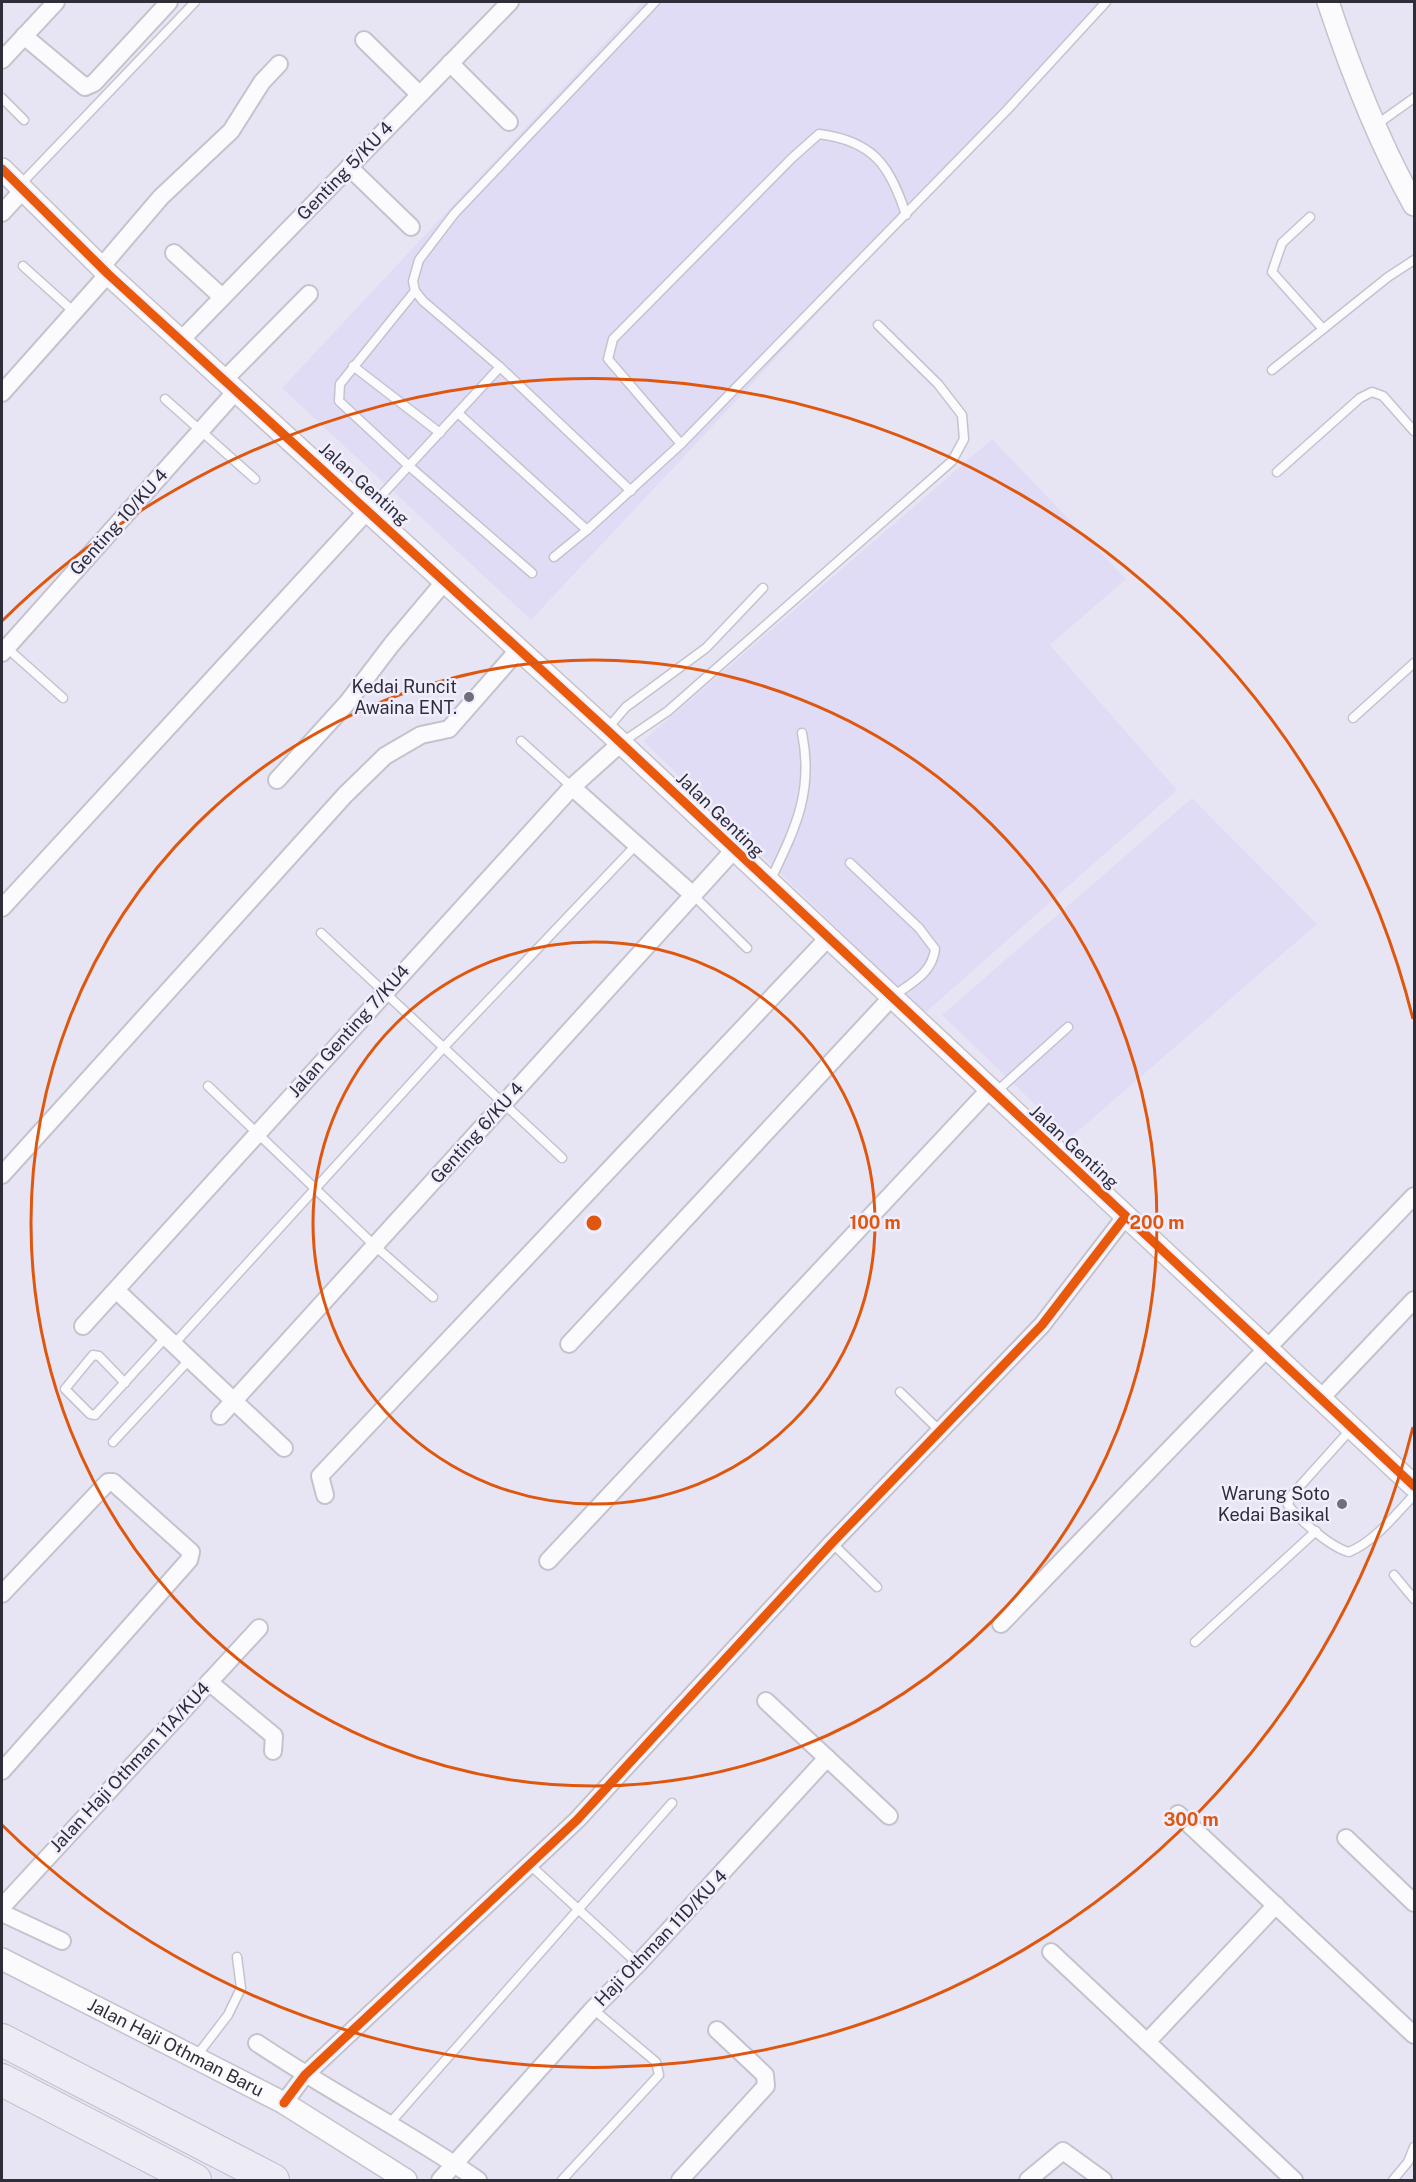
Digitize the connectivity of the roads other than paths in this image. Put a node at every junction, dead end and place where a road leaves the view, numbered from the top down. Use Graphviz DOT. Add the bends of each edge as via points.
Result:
graph roads {
  1 [pos="56,2"];
  2 [pos="169,2"];
  3 [pos="195,2"];
  4 [pos="510,2"];
  5 [pos="655,2"];
  6 [pos="1106,2"];
  7 [pos="1328,2"];
  8 [pos="24,36"];
  9 [pos="364,40"];
  10 [pos="2,60"];
  11 [pos="450,63"];
  12 [pos="279,64"];
  13 [pos="419,94"];
  14 [pos="2,98"];
  15 [pos="1414,98"];
  16 [pos="24,120"];
  17 [pos="509,122"];
  18 [pos="1376,126"];
  19 [pos="349,167"];
  20 [pos="2,169"];
  21 [pos="22,187"];
  22 [pos="1414,205"];
  23 [pos="2,213"];
  24 [pos="906,214"];
  25 [pos="1310,217"];
  26 [pos="411,227"];
  27 [pos="174,253"];
  28 [pos="1414,260"];
  29 [pos="23,266"];
  30 [pos="105,270"];
  31 [pos="415,291"];
  32 [pos="309,294"];
  33 [pos="222,297"];
  34 [pos="73,310"];
  35 [pos="878,325"];
  36 [pos="1323,329"];
  37 [pos="181,340"];
  38 [pos="353,366"];
  39 [pos="500,367"];
  40 [pos="1272,370"];
  41 [pos="231,385"];
  42 [pos="2,393"];
  43 [pos="165,399"];
  44 [pos="459,414"];
  45 [pos="199,431"];
  46 [pos="1414,431"];
  47 [pos="440,434"];
  48 [pos="681,444"];
  49 [pos="409,466"];
  50 [pos="1277,472"];
  51 [pos="255,479"];
  52 [pos="631,491"];
  53 [pos="368,510"];
  54 [pos="586,530"];
  55 [pos="554,557"];
  56 [pos="532,573"];
  57 [pos="445,581"];
  58 [pos="763,588"];
  59 [pos="519,649"];
  60 [pos="4,650"];
  61 [pos="1414,663"];
  62 [pos="63,698"];
  63 [pos="1353,718"];
  64 [pos="802,733"];
  65 [pos="614,736"];
  66 [pos="521,741"];
  67 [pos="277,780"];
  68 [pos="572,787"];
  69 [pos="637,844"];
  70 [pos="734,851"];
  71 [pos="850,863"];
  72 [pos="768,884"];
  73 [pos="693,895"];
  74 [pos="2,908"];
  75 [pos="321,933"];
  76 [pos="827,939"];
  77 [pos="747,948"];
  78 [pos="384,991"];
  79 [pos="891,998"];
  80 [pos="1068,1026"];
  81 [pos="444,1047"];
  82 [pos="208,1086"];
  83 [pos="991,1092"];
  84 [pos="504,1103"];
  85 [pos="258,1131"];
  86 [pos="562,1158"];
  87 [pos="2,1175"];
  88 [pos="316,1187"];
  89 [pos="1414,1196"];
  90 [pos="1125,1218"];
  91 [pos="375,1246"];
  92 [pos="116,1290"];
  93 [pos="434,1297"];
  94 [pos="1414,1300"];
  95 [pos="83,1326"];
  96 [pos="170,1341"];
  97 [pos="569,1344"];
  98 [pos="1266,1348"];
  99 [pos="190,1359"];
  100 [pos="125,1383"];
  101 [pos="900,1392"];
  102 [pos="1320,1399"];
  103 [pos="234,1401"];
  104 [pos="220,1416"];
  105 [pos="1352,1428"];
  106 [pos="940,1431"];
  107 [pos="113,1442"];
  108 [pos="285,1448"];
  109 [pos="1414,1486"];
  110 [pos="1414,1494"];
  111 [pos="325,1495"];
  112 [pos="1316,1531"];
  113 [pos="832,1543"];
  114 [pos="548,1561"];
  115 [pos="1394,1575"];
  116 [pos="878,1587"];
  117 [pos="2,1594"];
  118 [pos="1414,1599"];
  119 [pos="1001,1624"];
  120 [pos="259,1628"];
  121 [pos="1195,1642"];
  122 [pos="209,1682"];
  123 [pos="766,1701"];
  124 [pos="273,1750"];
  125 [pos="827,1758"];
  126 [pos="2,1771"];
  127 [pos="672,1803"];
  128 [pos="1178,1814"];
  129 [pos="889,1816"];
  130 [pos="1346,1838"];
  131 [pos="528,1864"];
  132 [pos="1414,1903"];
  133 [pos="1276,1905"];
  134 [pos="2,1907"];
  135 [pos="579,1910"];
  136 [pos="2,1913"];
  137 [pos="62,1941"];
  138 [pos="1051,1952"];
  139 [pos="237,1957"];
  140 [pos="2,1959"];
  141 [pos="638,1964"];
  142 [pos="593,2009"];
  143 [pos="717,2030"];
  144 [pos="1414,2035"];
  145 [pos="2,2040"];
  146 [pos="1147,2042"];
  147 [pos="257,2043"];
  148 [pos="195,2059"];
  149 [pos="305,2075"];
  150 [pos="2,2080"];
  151 [pos="284,2103"];
  152 [pos="390,2123"];
  153 [pos="1414,2148"];
  154 [pos="455,2164"];
  155 [pos="195,2181"];
  156 [pos="273,2181"];
  157 [pos="406,2181"];
  158 [pos="440,2181"];
  159 [pos="478,2181"];
  160 [pos="562,2181"];
  161 [pos="680,2181"];
  162 [pos="1028,2181"];
  163 [pos="1103,2181"];
  164 [pos="1294,2181"];
  165 [pos="1392,2181"];
  1 -- 8 [label="street"];
  2 -- 8 [label="street" via="94,83 85,87"];
  3 -- 21 [label="lane"];
  4 -- 11 [label="street, Genting 5/KU 4"];
  5 -- 31 [label="lane" via="454,214 419,261 413,281"];
  6 -- 24 [label="lane"];
  7 -- 18 [label="street"];
  8 -- 10 [label="street"];
  9 -- 13 [label="street"];
  11 -- 13 [label="street, Genting 5/KU 4"];
  11 -- 17 [label="street"];
  12 -- 30 [label="street" via="262,82 231,131 161,197"];
  13 -- 19 [label="street, Genting 5/KU 4"];
  14 -- 16 [label="lane"];
  15 -- 18 [label="lane"];
  18 -- 22 [label="street"];
  19 -- 26 [label="street"];
  19 -- 33 [label="street, Genting 5/KU 4"];
  20 -- 21 [label="street, Jalan Genting"];
  21 -- 23 [label="street"];
  21 -- 30 [label="street, Jalan Genting"];
  24 -- 48 [label="lane"];
  24 -- 48 [label="lane" via="886,167 860,144 819,134 634,316 613,339 608,359"];
  25 -- 36 [label="lane" via="1282,243 1272,272"];
  27 -- 33 [label="street"];
  28 -- 36 [label="lane"];
  29 -- 34 [label="lane"];
  30 -- 34 [label="street"];
  30 -- 37 [label="street, Jalan Genting"];
  31 -- 38 [label="lane"];
  31 -- 39 [label="lane"];
  32 -- 41 [label="street, Genting 10/KU 4"];
  33 -- 37 [label="street, Genting 5/KU 4"];
  34 -- 42 [label="street"];
  35 -- 65 [label="lane" via="938,384 962,415 964,439 952,461 668,711"];
  36 -- 40 [label="lane"];
  37 -- 41 [label="street, Jalan Genting"];
  38 -- 47 [label="lane"];
  38 -- 49 [label="lane" via="340,384 339,401"];
  39 -- 44 [label="lane"];
  39 -- 52 [label="lane"];
  41 -- 45 [label="street, Genting 10/KU 4"];
  41 -- 53 [label="street, Jalan Genting"];
  43 -- 45 [label="lane"];
  44 -- 47 [label="lane"];
  44 -- 54 [label="lane"];
  45 -- 51 [label="lane"];
  45 -- 60 [label="street, Genting 10/KU 4"];
  46 -- 50 [label="lane" via="1383,396 1372,392"];
  47 -- 49 [label="lane"];
  48 -- 52 [label="lane"];
  49 -- 53 [label="lane"];
  49 -- 56 [label="lane"];
  52 -- 54 [label="lane"];
  53 -- 57 [label="street, Jalan Genting"];
  53 -- 74 [label="street"];
  54 -- 55 [label="lane"];
  57 -- 59 [label="street, Jalan Genting"];
  57 -- 67 [label="street" via="347,703"];
  58 -- 65 [label="lane" via="706,648 626,707"];
  59 -- 65 [label="street, Jalan Genting"];
  59 -- 87 [label="street" via="449,729 421,735 385,756 345,795"];
  60 -- 62 [label="lane"];
  61 -- 63 [label="lane"];
  64 -- 72 [label="lane" via="807,760 805,796"];
  65 -- 68 [label="street, Jalan Genting 7/KU4"];
  65 -- 70 [label="street, Jalan Genting"];
  66 -- 68 [label="lane"];
  68 -- 69 [label="street"];
  68 -- 78 [label="street, Jalan Genting 7/KU4"];
  69 -- 73 [label="street"];
  69 -- 81 [label="lane"];
  70 -- 72 [label="street, Jalan Genting"];
  70 -- 73 [label="street, Genting 6/KU 4"];
  71 -- 79 [label="lane" via="920,928 935,949 934,960 926,972"];
  72 -- 76 [label="street, Jalan Genting"];
  73 -- 77 [label="lane"];
  73 -- 84 [label="street, Genting 6/KU 4"];
  75 -- 78 [label="lane"];
  76 -- 79 [label="street, Jalan Genting"];
  76 -- 111 [label="street" via="320,1476"];
  78 -- 81 [label="lane"];
  78 -- 85 [label="street, Jalan Genting 7/KU4"];
  79 -- 83 [label="street, Jalan Genting"];
  79 -- 97 [label="street"];
  80 -- 83 [label="lane"];
  81 -- 84 [label="lane"];
  81 -- 88 [label="lane"];
  82 -- 85 [label="lane"];
  83 -- 90 [label="street, Jalan Genting"];
  83 -- 114 [label="street"];
  84 -- 86 [label="lane"];
  84 -- 91 [label="street, Genting 6/KU 4"];
  85 -- 88 [label="lane"];
  85 -- 92 [label="street, Jalan Genting 7/KU4"];
  88 -- 91 [label="lane"];
  88 -- 96 [label="lane"];
  89 -- 98 [label="street"];
  90 -- 98 [label="street, Jalan Genting"];
  90 -- 106 [label="street" via="1042,1325"];
  91 -- 93 [label="lane"];
  91 -- 103 [label="street, Genting 6/KU 4"];
  92 -- 95 [label="street, Jalan Genting 7/KU4"];
  92 -- 96 [label="street"];
  94 -- 102 [label="street"];
  96 -- 99 [label="street"];
  96 -- 100 [label="lane"];
  98 -- 102 [label="street, Jalan Genting"];
  98 -- 119 [label="street"];
  99 -- 103 [label="street"];
  99 -- 107 [label="lane"];
  100 -- 100 [label="lane" via="95,1415 65,1389 93,1355 99,1356"];
  101 -- 106 [label="lane"];
  102 -- 105 [label="street, Jalan Genting"];
  103 -- 104 [label="street, Genting 6/KU 4"];
  103 -- 108 [label="street"];
  105 -- 109 [label="street, Jalan Genting"];
  105 -- 112 [label="lane" via="1291,1496 1288,1505"];
  106 -- 113 [label="street"];
  110 -- 112 [label="lane" via="1376,1534 1349,1552"];
  112 -- 121 [label="lane"];
  113 -- 116 [label="lane"];
  113 -- 131 [label="street" via="577,1820"];
  115 -- 118 [label="lane"];
  117 -- 126 [label="street" via="108,1482 113,1482 191,1552 189,1560"];
  120 -- 122 [label="street, Jalan Haji Othman 11A/KU4"];
  122 -- 124 [label="street" via="274,1736"];
  122 -- 134 [label="street, Jalan Haji Othman 11A/KU4"];
  123 -- 125 [label="street"];
  125 -- 129 [label="street"];
  125 -- 141 [label="street, Haji Othman 11D/KU 4"];
  127 -- 135 [label="lane"];
  128 -- 133 [label="street"];
  130 -- 132 [label="street"];
  131 -- 135 [label="lane"];
  131 -- 149 [label="street"];
  133 -- 144 [label="street"];
  133 -- 146 [label="street"];
  135 -- 141 [label="lane"];
  135 -- 152 [label="lane"];
  136 -- 137 [label="street"];
  138 -- 146 [label="street"];
  139 -- 148 [label="lane" via="241,1988 228,2015"];
  140 -- 148 [label="street, Jalan Haji Othman Baru"];
  141 -- 142 [label="street, Haji Othman 11D/KU 4"];
  142 -- 154 [label="street, Haji Othman 11D/KU 4"];
  142 -- 160 [label="lane" via="656,2062 658,2075"];
  143 -- 161 [label="street" via="765,2075 766,2086"];
  145 -- 156 [label="highway"];
  146 -- 164 [label="street"];
  147 -- 149 [label="street"];
  148 -- 151 [label="street, Jalan Haji Othman Baru"];
  149 -- 151 [label="street"];
  149 -- 152 [label="street"];
  150 -- 155 [label="highway"];
  151 -- 157 [label="street, Jalan Haji Othman Baru"];
  152 -- 154 [label="street"];
  153 -- 165 [label="lane"];
  154 -- 158 [label="street, Haji Othman 11D/KU 4"];
  154 -- 159 [label="street"];
  162 -- 163 [label="street" via="1062,2151"];
}
